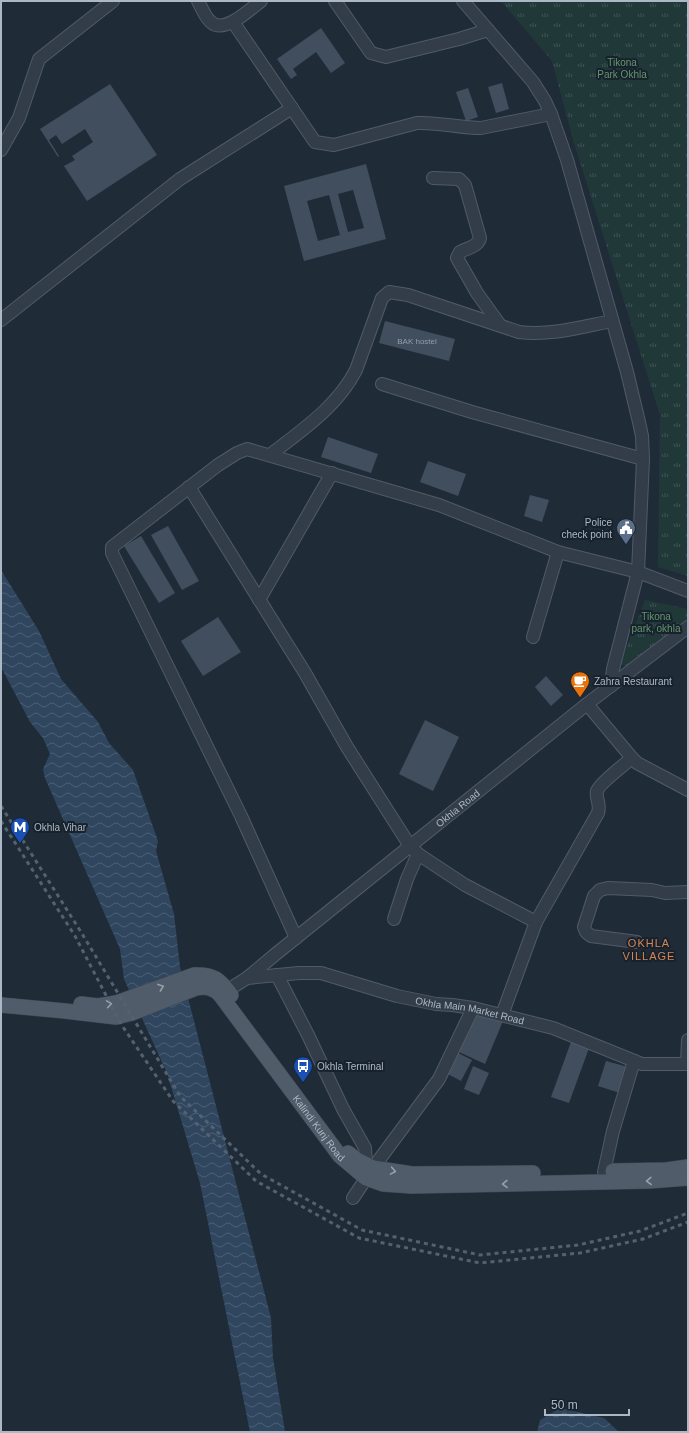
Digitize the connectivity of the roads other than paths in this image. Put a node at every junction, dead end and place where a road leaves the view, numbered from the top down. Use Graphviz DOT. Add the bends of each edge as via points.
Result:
graph roads {
  1 [pos="113,1"];
  2 [pos="198,1"];
  3 [pos="261,1"];
  4 [pos="335,1"];
  5 [pos="463,1"];
  6 [pos="233,22"];
  7 [pos="488,30"];
  8 [pos="292,108"];
  9 [pos="551,114"];
  10 [pos="1,150"];
  11 [pos="433,178"];
  12 [pos="1,320"];
  13 [pos="612,321"];
  14 [pos="500,325"];
  15 [pos="382,384"];
  16 [pos="270,455"];
  17 [pos="643,459"];
  18 [pos="332,473"];
  19 [pos="189,487"];
  20 [pos="558,552"];
  21 [pos="638,572"];
  22 [pos="688,591"];
  23 [pos="259,600"];
  24 [pos="688,627"];
  25 [pos="534,637"];
  26 [pos="610,686"];
  27 [pos="587,704"];
  28 [pos="632,758"];
  29 [pos="688,790"];
  30 [pos="414,850"];
  31 [pos="688,892"];
  32 [pos="394,919"];
  33 [pos="536,922"];
  34 [pos="296,938"];
  35 [pos="637,942"];
  36 [pos="277,975"];
  37 [pos="247,978"];
  38 [pos="195,982"];
  39 [pos="228,990"];
  40 [pos="1,997"];
  41 [pos="45,1004"];
  42 [pos="1,1005"];
  43 [pos="473,1008"];
  44 [pos="502,1015"];
  45 [pos="688,1040"];
  46 [pos="634,1061"];
  47 [pos="688,1064"];
  48 [pos="688,1167"];
  49 [pos="368,1170"];
  50 [pos="604,1172"];
  51 [pos="688,1178"];
  52 [pos="353,1198"];
  1 -- 10 [label="street" via="39,59 18,118"];
  2 -- 6 [label="street" via="212,23 218,26"];
  3 -- 6 [label="street"];
  4 -- 7 [label="street" via="372,53 386,57"];
  5 -- 7 [label="street"];
  6 -- 8 [label="street"];
  7 -- 9 [label="street" via="532,82"];
  8 -- 9 [label="street" via="315,142 334,145 417,123 481,128"];
  8 -- 12 [label="street" via="180,180"];
  9 -- 13 [label="street" via="567,160"];
  11 -- 14 [label="street" via="459,179 465,185 480,238 478,244 458,253 457,258 477,293"];
  13 -- 14 [label="street" via="547,334 520,332"];
  13 -- 17 [label="street" via="639,422"];
  14 -- 16 [label="street" via="408,295 389,292 382,298 352,377 315,420"];
  15 -- 17 [label="street" via="472,412"];
  16 -- 18 [label="street"];
  16 -- 19 [label="street" via="242,450"];
  17 -- 21 [label="street"];
  18 -- 20 [label="street" via="439,505"];
  18 -- 23 [label="street"];
  19 -- 23 [label="street"];
  19 -- 34 [label="street" via="112,547 111,551 241,816"];
  20 -- 21 [label="street"];
  20 -- 25 [label="street"];
  21 -- 22 [label="street"];
  21 -- 26 [label="street" via="612,669"];
  23 -- 30 [label="street" via="347,747"];
  24 -- 26 [label="street, Okhla Road"];
  26 -- 27 [label="street, Okhla Road"];
  27 -- 28 [label="street"];
  27 -- 30 [label="street, Okhla Road"];
  28 -- 29 [label="street"];
  28 -- 33 [label="street" via="598,789 598,813"];
  30 -- 32 [label="street"];
  30 -- 33 [label="street" via="465,885"];
  30 -- 34 [label="street, Okhla Road"];
  31 -- 35 [label="street" via="665,893 608,888 598,891 584,927 586,932 590,936"];
  33 -- 44 [label="street"];
  34 -- 37 [label="street, Okhla Road"];
  36 -- 37 [label="street, Okhla Main Market Road"];
  36 -- 43 [label="street, Okhla Main Market Road" via="320,973 397,996"];
  36 -- 49 [label="street" via="352,1127 365,1148"];
  37 -- 39 [label="street, Okhla Road"];
  38 -- 39 [label="main road, Kalindi Kunj Road" via="202,974 217,979"];
  38 -- 41 [label="main road, Kalindi Kunj Road" via="130,1006 116,1003 98,1006"];
  38 -- 49 [label="main road, Kalindi Kunj Road" via="220,994 340,1156"];
  39 -- 49 [label="main road, Kalindi Kunj Road" via="337,1140"];
  40 -- 41 [label="main road, Kalindi Kunj Road"];
  41 -- 42 [label="main road, Kalindi Kunj Road"];
  43 -- 44 [label="street, Okhla Main Market Road"];
  43 -- 49 [label="street" via="439,1079"];
  44 -- 46 [label="street, Okhla Main Market Road" via="553,1028"];
  45 -- 47 [label="street"];
  46 -- 47 [label="street, Okhla Main Market Road" via="650,1064"];
  46 -- 50 [label="street" via="613,1131"];
  48 -- 50 [label="main road, Kalindi Kunj Road"];
  49 -- 50 [label="main road, Kalindi Kunj Road, one-way" via="412,1174"];
  51 -- 49 [label="main road, Kalindi Kunj Road, one-way" via="412,1186 383,1184"];
  49 -- 52 [label="street"];
}
